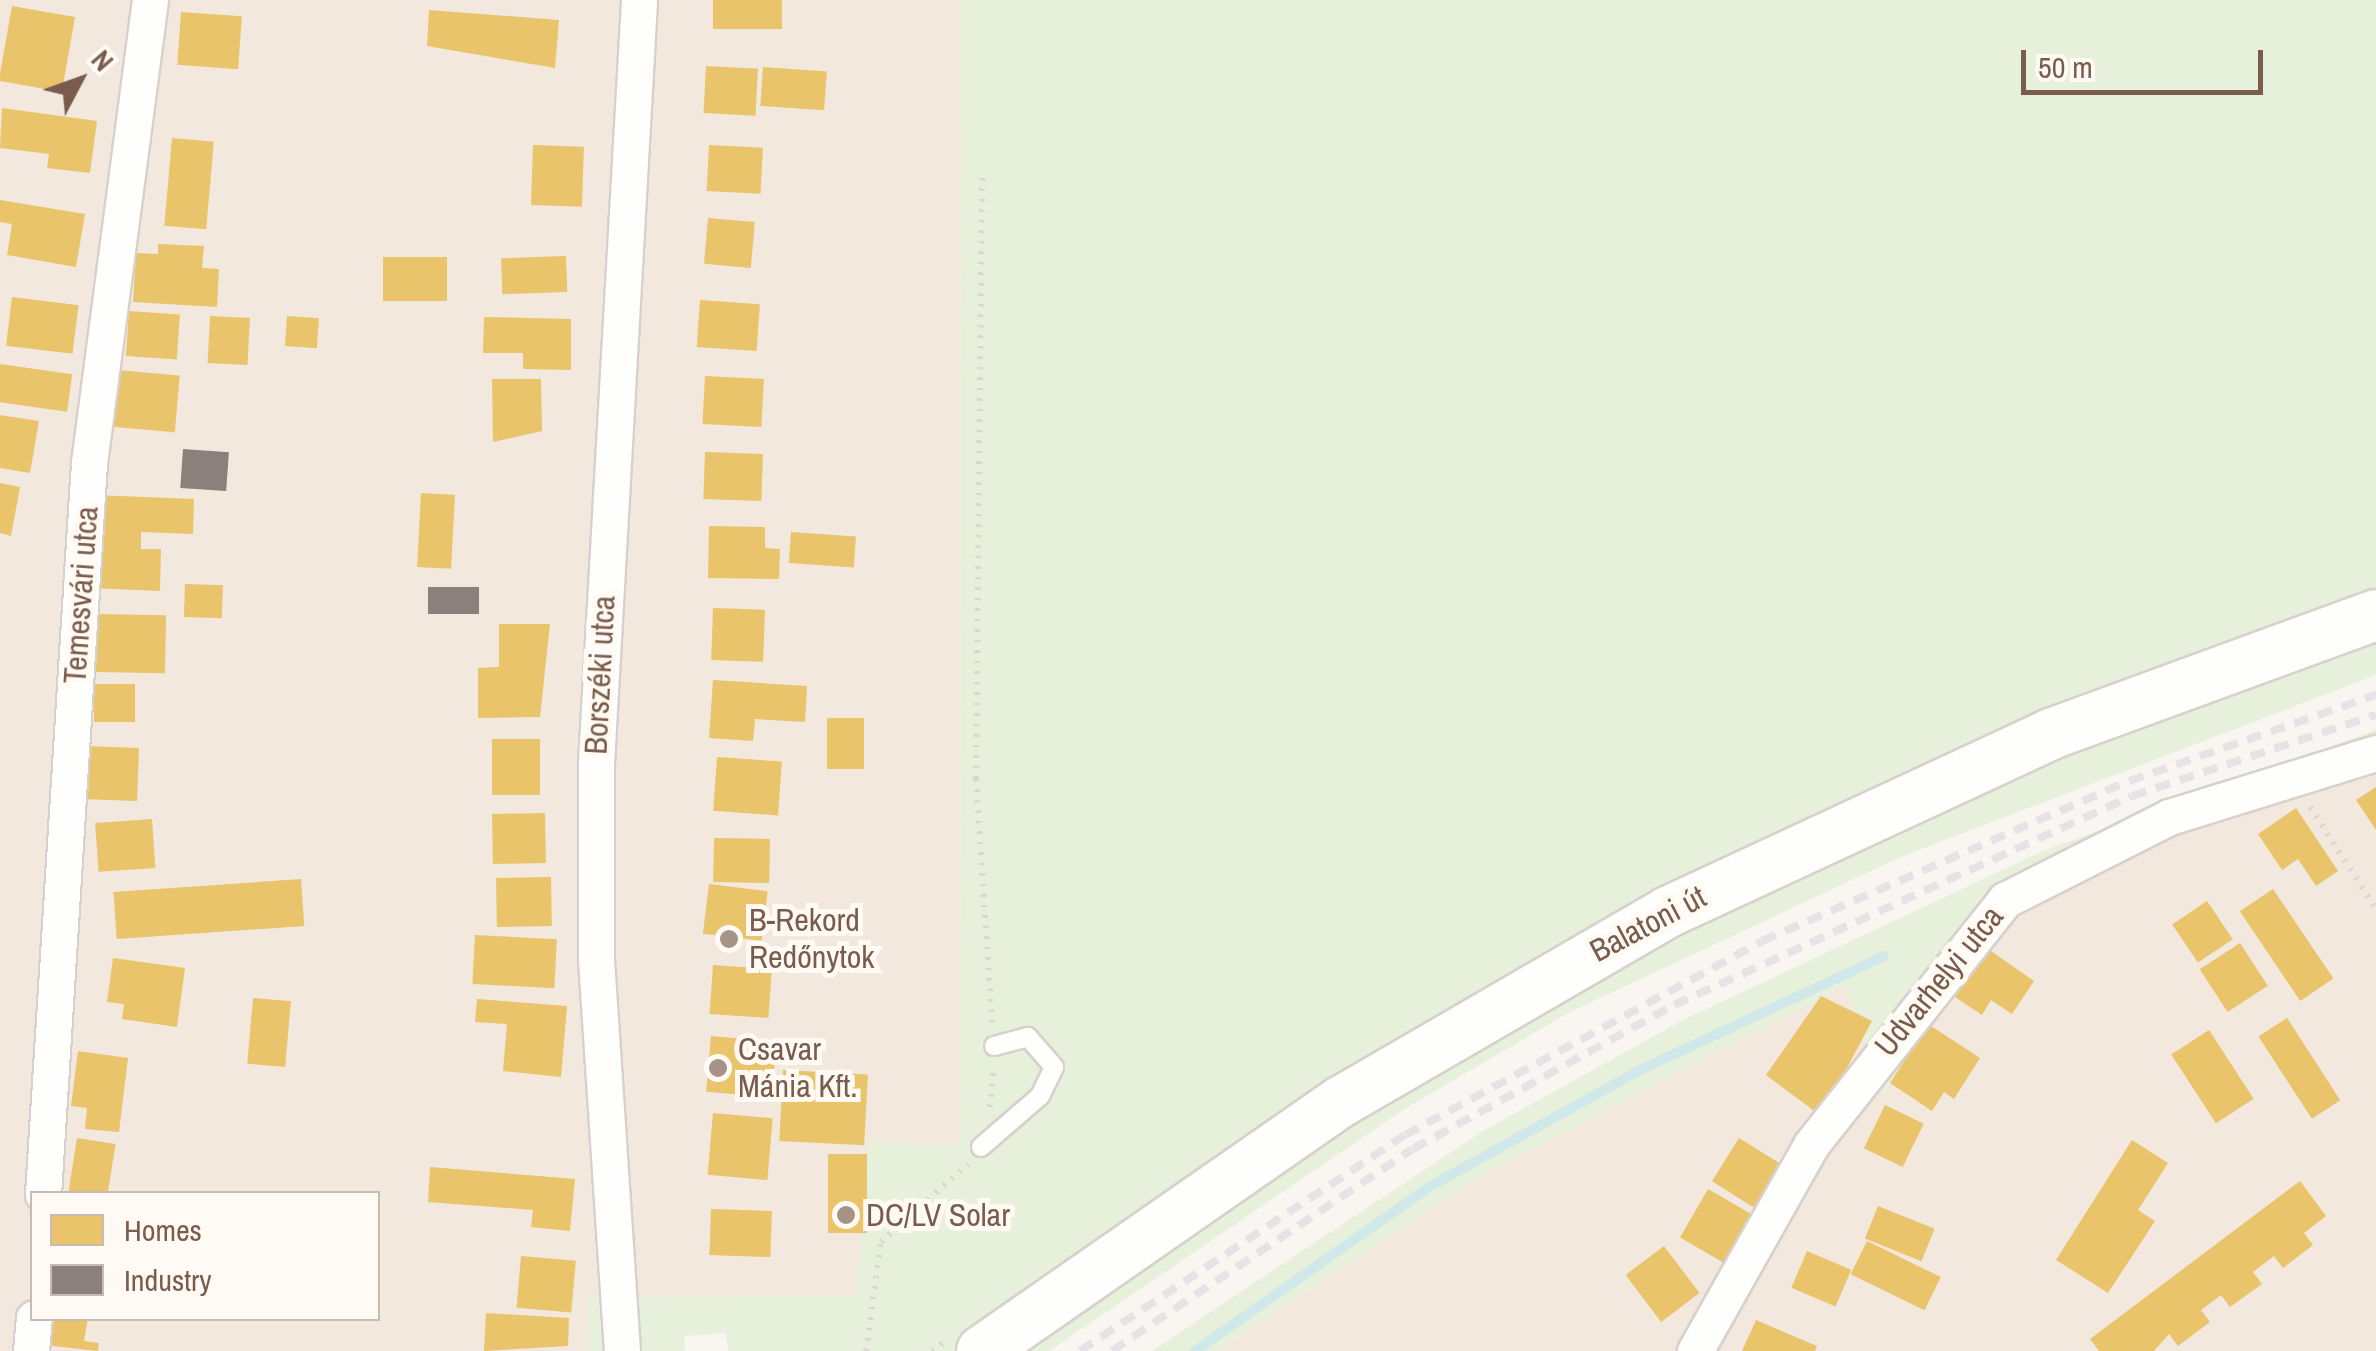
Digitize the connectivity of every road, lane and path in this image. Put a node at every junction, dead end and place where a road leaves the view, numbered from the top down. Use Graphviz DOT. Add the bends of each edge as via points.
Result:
graph roads {
  1 [pos="150,0"];
  2 [pos="638,0"];
  3 [pos="982,178"];
  4 [pos="2376,615"];
  5 [pos="2376,753"];
  6 [pos="2290,777"];
  7 [pos="2376,909"];
  8 [pos="994,1046"];
  9 [pos="981,1147"];
  10 [pos="43,1191"];
  11 [pos="34,1321"];
  12 [pos="31,1351"];
  13 [pos="622,1351"];
  14 [pos="866,1351"];
  15 [pos="982,1351"];
  16 [pos="1695,1351"];
  1 -- 10 [label="street, Temesvári utca" via="89,463"];
  2 -- 13 [label="street, Borszéki utca" via="596,763 596,959"];
  3 -- 8 [label="path" via="976,778"];
  4 -- 15 [label="main road, Balatoni út" via="2052,734 1668,912 1342,1102"];
  5 -- 6 [label="street, Udvarhelyi utca"];
  6 -- 7 [label="path"];
  6 -- 16 [label="street, Udvarhelyi utca" via="2100,849 2024,887 1984,920 1811,1145"];
  8 -- 9 [label="path"];
  8 -- 9 [label="lane" via="1028,1037 1054,1066 1040,1096"];
  9 -- 14 [label="path" via="938,1198 880,1242"];
  11 -- 12 [label="street"];
}
